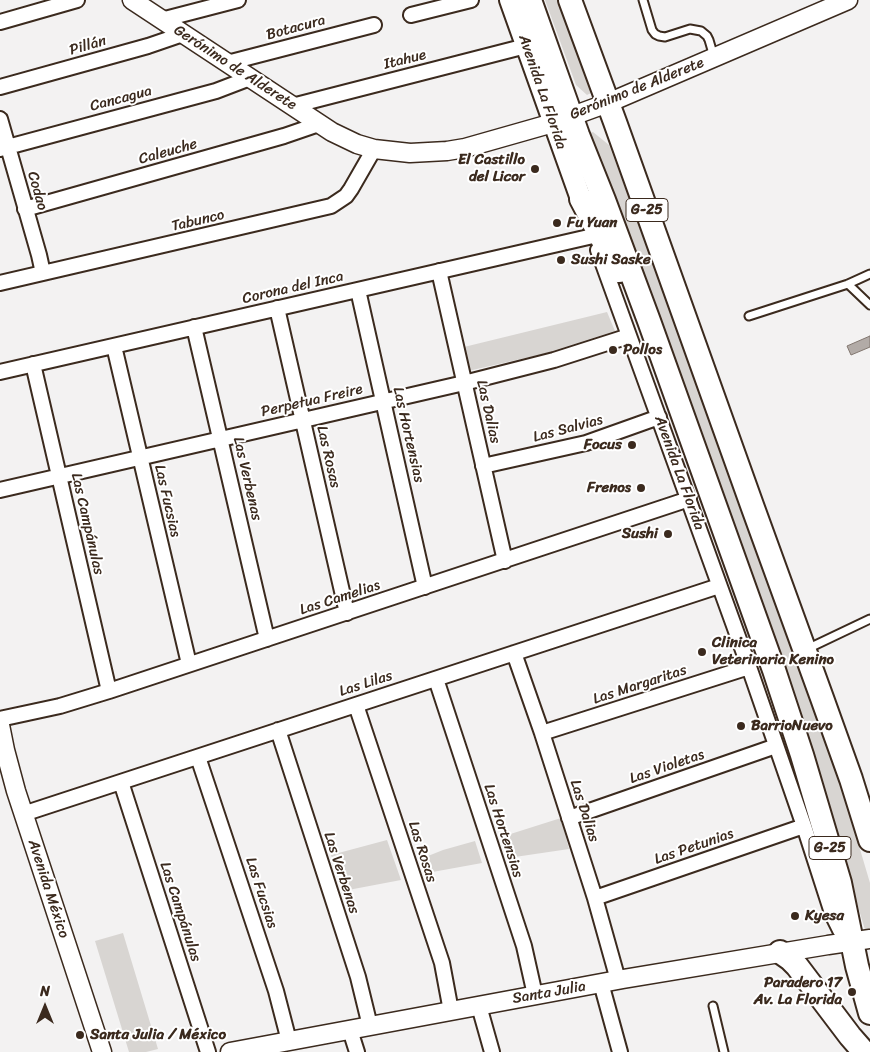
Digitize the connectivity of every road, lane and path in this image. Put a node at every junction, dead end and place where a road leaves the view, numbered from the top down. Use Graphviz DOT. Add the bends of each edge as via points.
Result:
graph roads {
  1 [pos="76,0"];
  2 [pos="132,0"];
  3 [pos="238,0"];
  4 [pos="471,0"];
  5 [pos="510,0"];
  6 [pos="530,0"];
  7 [pos="570,0"];
  8 [pos="643,0"];
  9 [pos="848,0"];
  10 [pos="411,16"];
  11 [pos="161,20"];
  12 [pos="0,22"];
  13 [pos="374,25"];
  14 [pos="183,34"];
  15 [pos="526,46"];
  16 [pos="714,58"];
  17 [pos="227,63"];
  18 [pos="250,78"];
  19 [pos="0,87"];
  20 [pos="608,103"];
  21 [pos="292,106"];
  22 [pos="0,119"];
  23 [pos="562,120"];
  24 [pos="319,124"];
  25 [pos="4,148"];
  26 [pos="374,149"];
  27 [pos="581,199"];
  28 [pos="25,209"];
  29 [pos="593,236"];
  30 [pos="439,271"];
  31 [pos="43,273"];
  32 [pos="870,274"];
  33 [pos="0,282"];
  34 [pos="848,284"];
  35 [pos="358,290"];
  36 [pos="870,305"];
  37 [pos="277,308"];
  38 [pos="749,316"];
  39 [pos="649,321"];
  40 [pos="194,328"];
  41 [pos="629,336"];
  42 [pos="114,346"];
  43 [pos="33,364"];
  44 [pos="0,372"];
  45 [pos="464,383"];
  46 [pos="383,401"];
  47 [pos="659,417"];
  48 [pos="303,420"];
  49 [pos="220,439"];
  50 [pos="140,458"];
  51 [pos="483,466"];
  52 [pos="59,476"];
  53 [pos="0,490"];
  54 [pos="689,500"];
  55 [pos="753,508"];
  56 [pos="720,520"];
  57 [pos="505,561"];
  58 [pos="719,586"];
  59 [pos="425,587"];
  60 [pos="347,613"];
  61 [pos="870,620"];
  62 [pos="267,639"];
  63 [pos="805,650"];
  64 [pos="514,653"];
  65 [pos="189,664"];
  66 [pos="749,668"];
  67 [pos="436,679"];
  68 [pos="109,691"];
  69 [pos="356,705"];
  70 [pos="0,727"];
  71 [pos="278,730"];
  72 [pos="542,733"];
  73 [pos="776,746"];
  74 [pos="198,756"];
  75 [pos="122,782"];
  76 [pos="23,814"];
  77 [pos="569,818"];
  78 [pos="804,826"];
  79 [pos="870,840"];
  80 [pos="595,898"];
  81 [pos="861,941"];
  82 [pos="780,952"];
  83 [pos="866,979"];
  84 [pos="609,982"];
  85 [pos="535,995"];
  86 [pos="479,1006"];
  87 [pos="713,1006"];
  88 [pos="451,1011"];
  89 [pos="870,1013"];
  90 [pos="370,1026"];
  91 [pos="350,1030"];
  92 [pos="289,1041"];
  93 [pos="240,1051"];
  94 [pos="102,1052"];
  95 [pos="208,1052"];
  96 [pos="357,1052"];
  97 [pos="492,1052"];
  98 [pos="620,1052"];
  99 [pos="724,1052"];
  100 [pos="864,1052"];
  1 -- 12 [label="street"];
  2 -- 11 [label="street, Gerónimo de Alderete"];
  3 -- 11 [label="street"];
  4 -- 10 [label="street"];
  5 -- 15 [label="main road, Avenida La Florida"];
  6 -- 23 [label="main road, Avenida La Florida / G-25"];
  7 -- 20 [label="main road, G-25"];
  8 -- 16 [label="lane" via="655,34 665,37 690,29 701,31 709,40"];
  9 -- 16 [label="street, Gerónimo de Alderete"];
  11 -- 14 [label="street, Gerónimo de Alderete"];
  13 -- 17 [label="street, Botacura"];
  14 -- 17 [label="street, Gerónimo de Alderete"];
  14 -- 19 [label="street, Pillán"];
  15 -- 21 [label="street, Itahue"];
  15 -- 23 [label="main road, Avenida La Florida"];
  16 -- 20 [label="street, Gerónimo de Alderete"];
  17 -- 18 [label="street, Gerónimo de Alderete"];
  18 -- 21 [label="street, Gerónimo de Alderete"];
  18 -- 25 [label="street, Cancagua" via="216,91"];
  20 -- 23 [label="street, Gerónimo de Alderete"];
  20 -- 55 [label="main road, G-25"];
  21 -- 24 [label="street, Gerónimo de Alderete"];
  22 -- 25 [label="street, Codao"];
  23 -- 26 [label="street, Gerónimo de Alderete" via="447,151 410,153"];
  23 -- 27 [label="main road, Avenida La Florida"];
  23 -- 39 [label="main road, Avenida La Florida / G-25" via="604,200"];
  24 -- 26 [label="street, Gerónimo de Alderete"];
  24 -- 28 [label="street, Caleuche"];
  25 -- 28 [label="street, Codao"];
  26 -- 31 [label="street, Tabunco" via="346,196 332,206"];
  27 -- 29 [label="street, Avenida La Florida"];
  27 -- 39 [label="main road"];
  28 -- 31 [label="street, Codao"];
  29 -- 30 [label="street, Corona del Inca"];
  29 -- 41 [label="street, Avenida La Florida"];
  30 -- 35 [label="street, Corona del Inca"];
  30 -- 45 [label="street, Las Dalias"];
  31 -- 33 [label="street, Tabunco"];
  32 -- 34 [label="lane"];
  34 -- 36 [label="lane"];
  34 -- 38 [label="lane"];
  35 -- 37 [label="street, Corona del Inca"];
  35 -- 46 [label="street, Las Hortensias"];
  37 -- 40 [label="street, Corona del Inca"];
  37 -- 48 [label="street, Las Rosas"];
  39 -- 56 [label="main road, Avenida La Florida / G-25"];
  40 -- 42 [label="street, Corona del Inca"];
  40 -- 49 [label="street, Las Verbenas"];
  41 -- 45 [label="street, Perpetua Freire" via="554,360"];
  41 -- 47 [label="street, Avenida La Florida"];
  42 -- 43 [label="street, Corona del Inca"];
  42 -- 50 [label="street, Las Fucsias"];
  43 -- 44 [label="street, Corona del Inca"];
  43 -- 52 [label="street, Las Campánulas"];
  45 -- 46 [label="street, Perpetua Freire"];
  45 -- 51 [label="street, Las Dalias"];
  46 -- 48 [label="street, Perpetua Freire"];
  46 -- 59 [label="street, Las Hortensias"];
  47 -- 51 [label="street, Las Salvias" via="586,443"];
  47 -- 54 [label="street, Avenida La Florida"];
  48 -- 49 [label="street, Perpetua Freire"];
  48 -- 60 [label="street, Las Rosas"];
  49 -- 50 [label="street, Perpetua Freire"];
  49 -- 62 [label="street, Las Verbenas"];
  50 -- 52 [label="street, Perpetua Freire"];
  50 -- 65 [label="street, Las Fucsias"];
  51 -- 57 [label="street, Las Dalias"];
  52 -- 53 [label="street, Perpetua Freire"];
  52 -- 68 [label="street, Las Campánulas"];
  54 -- 57 [label="street, Las Camelias"];
  54 -- 58 [label="street, Avenida La Florida"];
  55 -- 56 [label="main road" via="752,516 740,526 729,526"];
  55 -- 63 [label="main road, G-25"];
  56 -- 81 [label="main road, Avenida La Florida / G-25" via="774,670"];
  57 -- 59 [label="street, Las Camelias"];
  58 -- 64 [label="street, Las Lilas"];
  58 -- 66 [label="street, Avenida La Florida"];
  59 -- 60 [label="street, Las Camelias"];
  60 -- 62 [label="street, Las Camelias"];
  61 -- 63 [label="lane"];
  62 -- 65 [label="street, Las Camelias"];
  63 -- 79 [label="main road, G-25"];
  64 -- 67 [label="street, Las Lilas"];
  64 -- 72 [label="street, Las Dalias"];
  65 -- 68 [label="street, Las Camelias"];
  66 -- 72 [label="street, Las Margaritas"];
  66 -- 73 [label="street, Avenida La Florida"];
  67 -- 69 [label="street, Las Lilas"];
  67 -- 85 [label="street, Las Hortensias" via="524,946"];
  68 -- 70 [label="street, Las Camelias"];
  69 -- 71 [label="street, Las Lilas"];
  69 -- 88 [label="street, Las Rosas" via="442,963"];
  70 -- 76 [label="street, Avenida México"];
  71 -- 74 [label="street, Las Lilas"];
  71 -- 90 [label="street, Las Verbenas" via="358,977"];
  72 -- 77 [label="street, Las Dalias"];
  73 -- 77 [label="street, Las Violetas"];
  73 -- 78 [label="street, Avenida La Florida"];
  74 -- 75 [label="street, Las Lilas"];
  74 -- 92 [label="street, Las Fucsias" via="276,991"];
  75 -- 76 [label="street, Las Lilas"];
  75 -- 95 [label="street, Las Campánulas"];
  76 -- 94 [label="street, Avenida México"];
  77 -- 80 [label="street, Las Dalias"];
  78 -- 80 [label="street, Las Petunias"];
  78 -- 81 [label="street, Avenida La Florida" via="833,916 840,930"];
  80 -- 84 [label="street, Las Dalias"];
  81 -- 82 [label="street, Santa Julia"];
  81 -- 83 [label="main road, Avenida La Florida / G-25"];
  82 -- 84 [label="street, Santa Julia"];
  82 -- 100 [label="main road" via="797,966"];
  83 -- 89 [label="main road, Avenida La Florida / G-25"];
  84 -- 85 [label="street, Santa Julia"];
  84 -- 98 [label="street, Las Dalias"];
  85 -- 86 [label="street, Santa Julia"];
  86 -- 88 [label="street, Santa Julia"];
  86 -- 97 [label="street"];
  87 -- 99 [label="lane"];
  88 -- 90 [label="street, Santa Julia"];
  90 -- 91 [label="street, Santa Julia"];
  91 -- 92 [label="street, Santa Julia"];
  91 -- 96 [label="street"];
  92 -- 93 [label="street, Santa Julia"];
}
